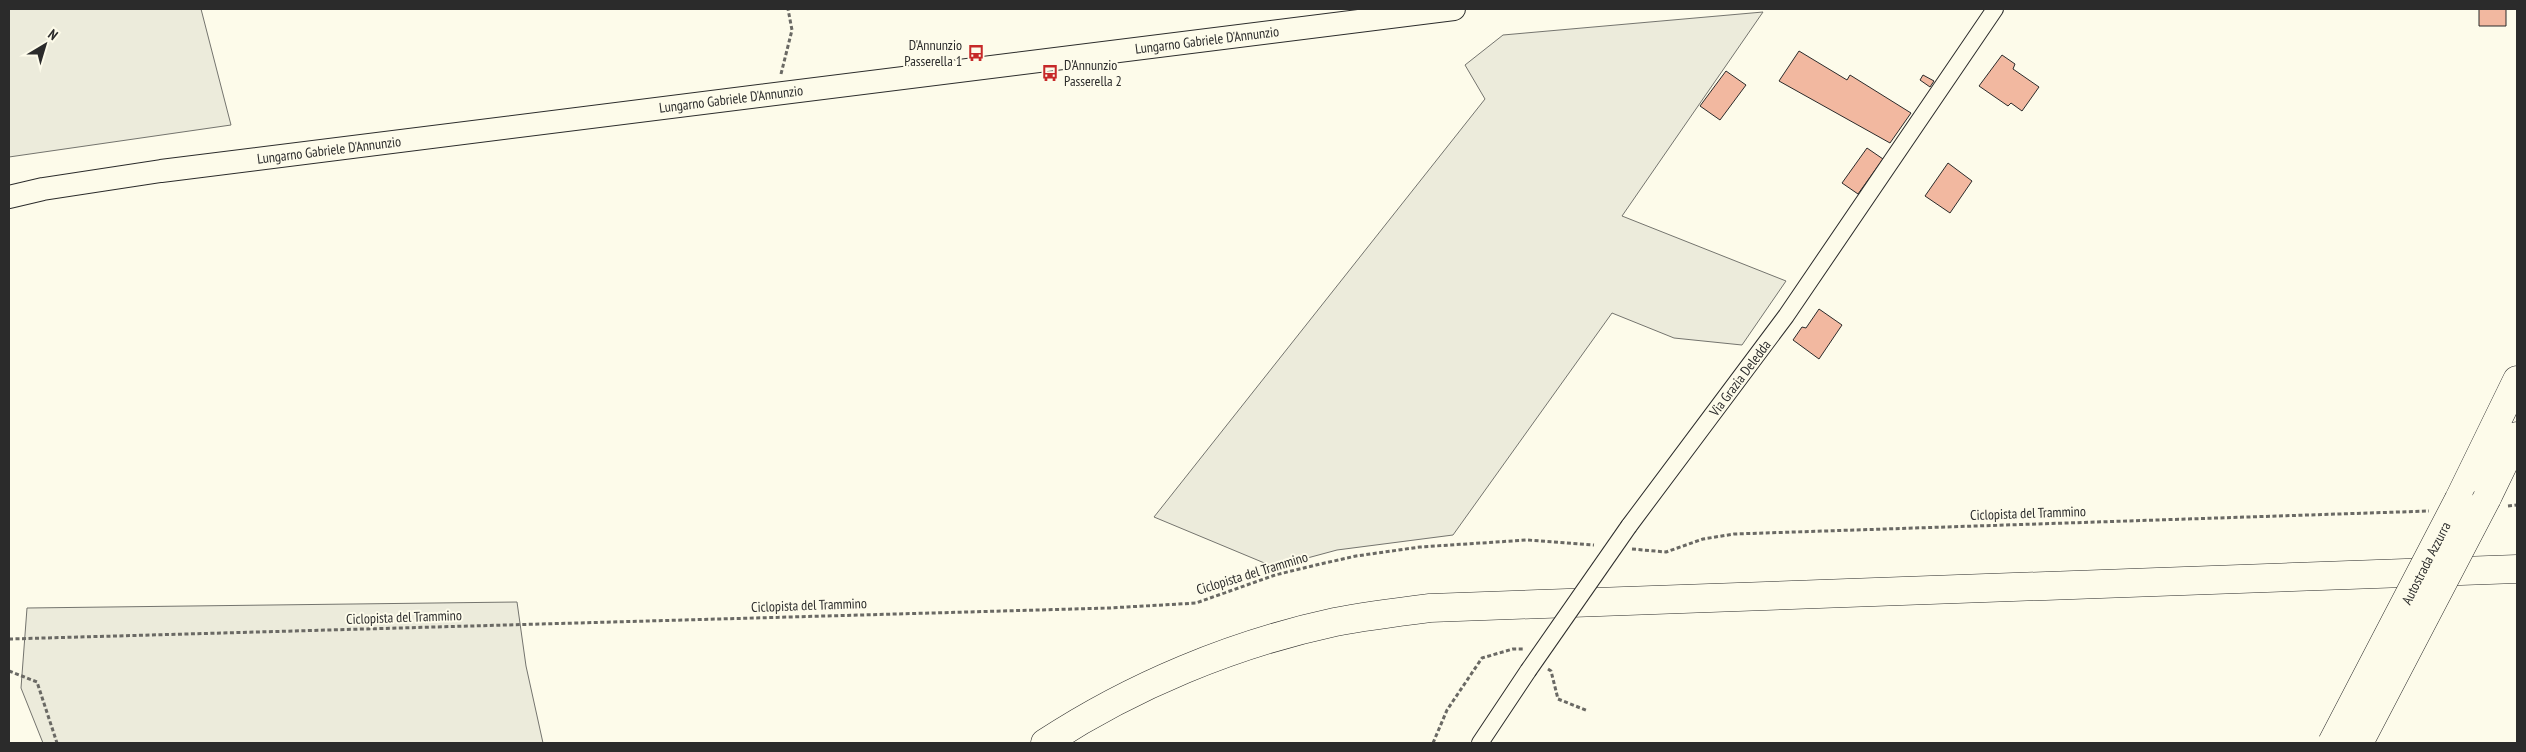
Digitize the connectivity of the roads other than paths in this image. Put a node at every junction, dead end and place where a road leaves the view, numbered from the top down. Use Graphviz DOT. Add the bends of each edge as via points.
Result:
graph roads {
  1 [pos="1454,9"];
  2 [pos="1995,9"];
  3 [pos="9,197"];
  4 [pos="2517,380"];
  5 [pos="2517,436"];
  6 [pos="2517,569"];
  7 [pos="1045,743"];
  8 [pos="1480,743"];
  9 [pos="2332,743"];
  10 [pos="2359,743"];
  1 -- 3 [label="main road, Lungarno Gabriele D'Annunzio" via="161,171"];
  2 -- 8 [label="street, Via Grazia Deledda, bridge" via="1786,316 1629,526"];
  4 -- 9 [label="highway, Autostrada Azzurra, bridge"];
  5 -- 10 [label="highway, Autostrada Azzurra, bridge"];
  6 -- 7 [label="highway" via="1430,608 1336,622 1223,655 1162,679 1109,705"];
}
